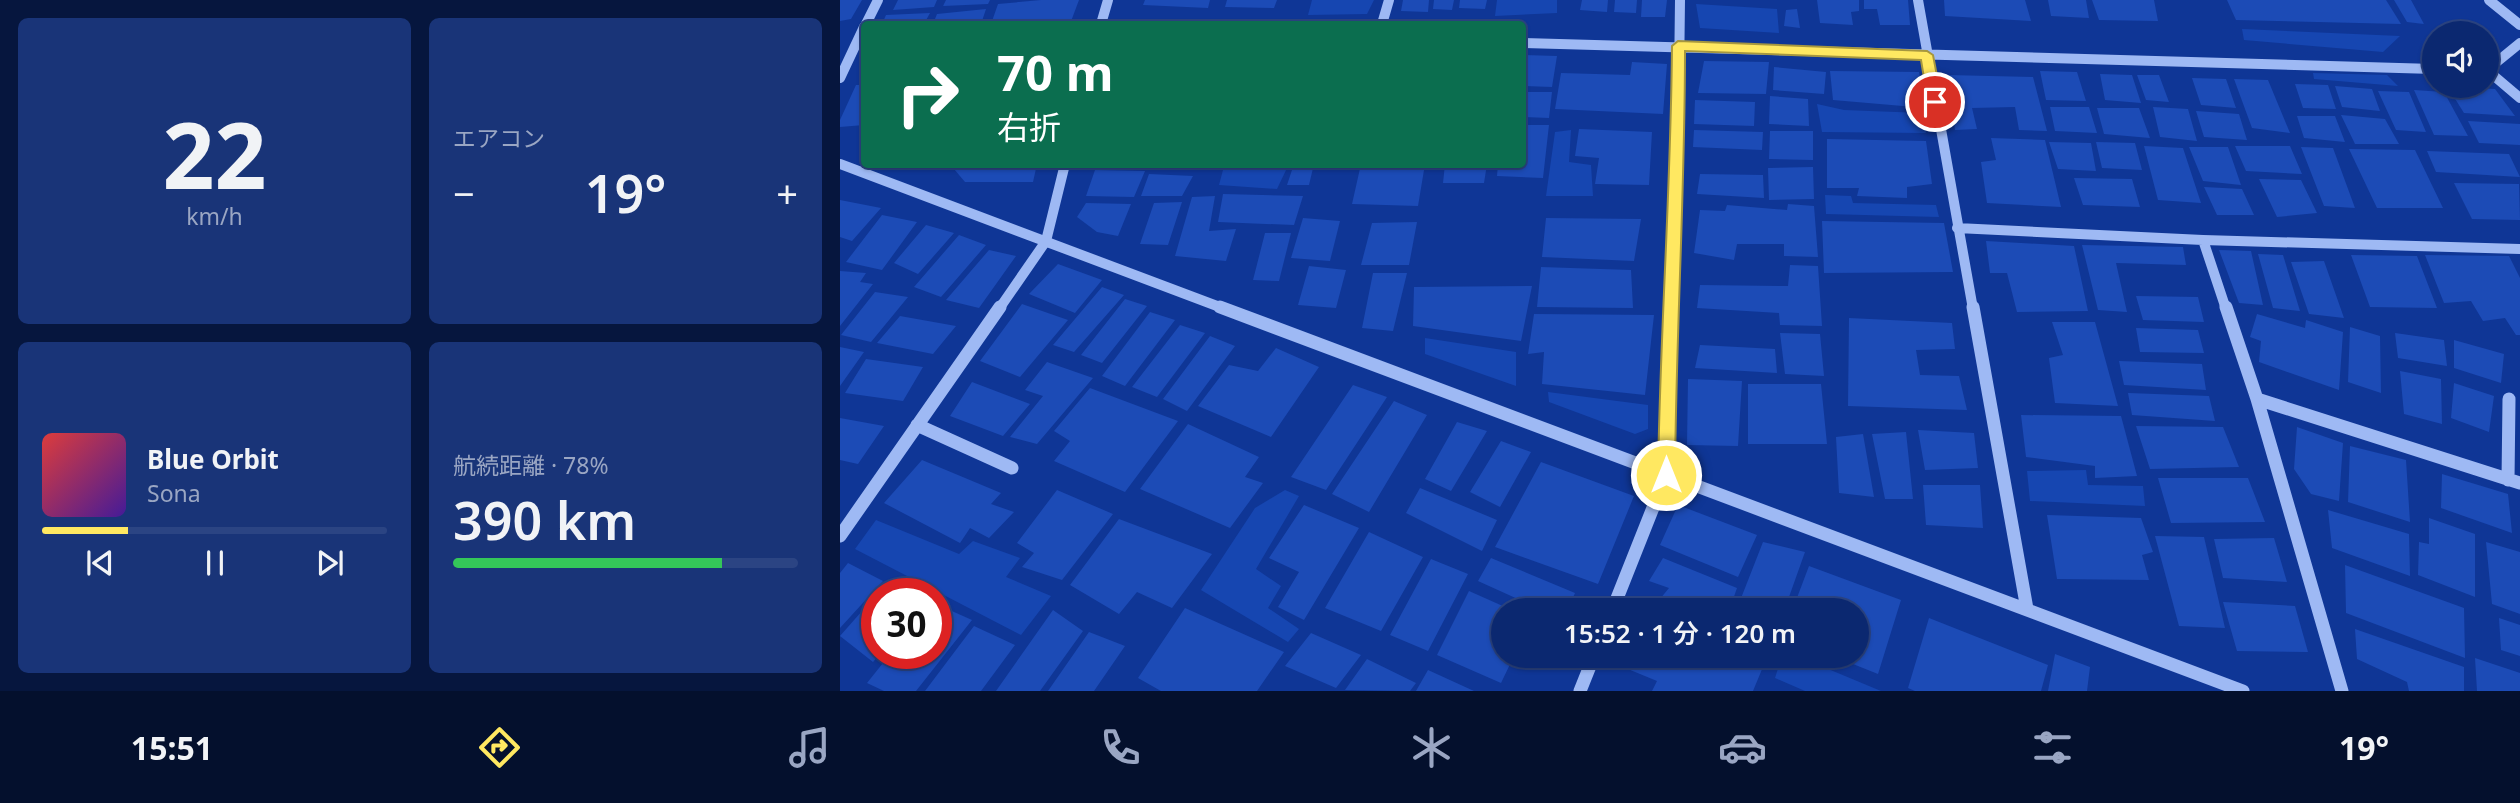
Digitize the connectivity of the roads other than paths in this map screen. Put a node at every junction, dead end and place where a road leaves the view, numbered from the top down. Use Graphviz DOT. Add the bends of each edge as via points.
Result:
graph roads {
  1 [pos="878,0"];
  2 [pos="1108,0"];
  3 [pos="1389,0"];
  4 [pos="1680,0"];
  5 [pos="1918,0"];
  6 [pos="2489,0"];
  7 [pos="868,21"];
  8 [pos="1102,21"];
  9 [pos="1383,21"];
  10 [pos="2520,25"];
  11 [pos="861,34"];
  12 [pos="1526,43"];
  13 [pos="2520,43"];
  14 [pos="1678,46"];
  15 [pos="1927,55"];
  16 [pos="2499,61"];
  17 [pos="2422,69"];
  18 [pos="840,78"];
  19 [pos="2499,81"];
  20 [pos="2520,98"];
  21 [pos="840,164"];
  22 [pos="1064,168"];
  23 [pos="1958,228"];
  24 [pos="2203,240"];
  25 [pos="1046,241"];
  26 [pos="2520,249"];
  27 [pos="2257,399"];
  28 [pos="2509,399"];
  29 [pos="917,425"];
  30 [pos="1012,468"];
  31 [pos="1666,475"];
  32 [pos="2514,481"];
  33 [pos="840,536"];
  34 [pos="1617,598"];
  35 [pos="2027,609"];
  36 [pos="1589,668"];
  37 [pos="1580,691"];
  38 [pos="2243,691"];
  39 [pos="2342,691"];
  1 -- 7 [label="street"];
  2 -- 8 [label="street"];
  3 -- 9 [label="street"];
  4 -- 14 [label="street"];
  5 -- 15 [label="street"];
  6 -- 10 [label="street"];
  11 -- 18 [label="street"];
  12 -- 14 [label="street"];
  13 -- 16 [label="street"];
  14 -- 15 [label="street"];
  14 -- 31 [label="street"];
  15 -- 17 [label="street"];
  15 -- 23 [label="street"];
  19 -- 20 [label="street"];
  21 -- 25 [label="street"];
  22 -- 25 [label="street"];
  23 -- 24 [label="street"];
  23 -- 35 [label="street"];
  24 -- 26 [label="street"];
  24 -- 27 [label="street"];
  25 -- 29 [label="street"];
  25 -- 31 [label="street"];
  27 -- 32 [label="street"];
  27 -- 39 [label="street"];
  28 -- 32 [label="street"];
  29 -- 30 [label="street"];
  29 -- 33 [label="street"];
  31 -- 34 [label="street"];
  31 -- 35 [label="street"];
  35 -- 38 [label="street"];
  36 -- 37 [label="street"];
}
